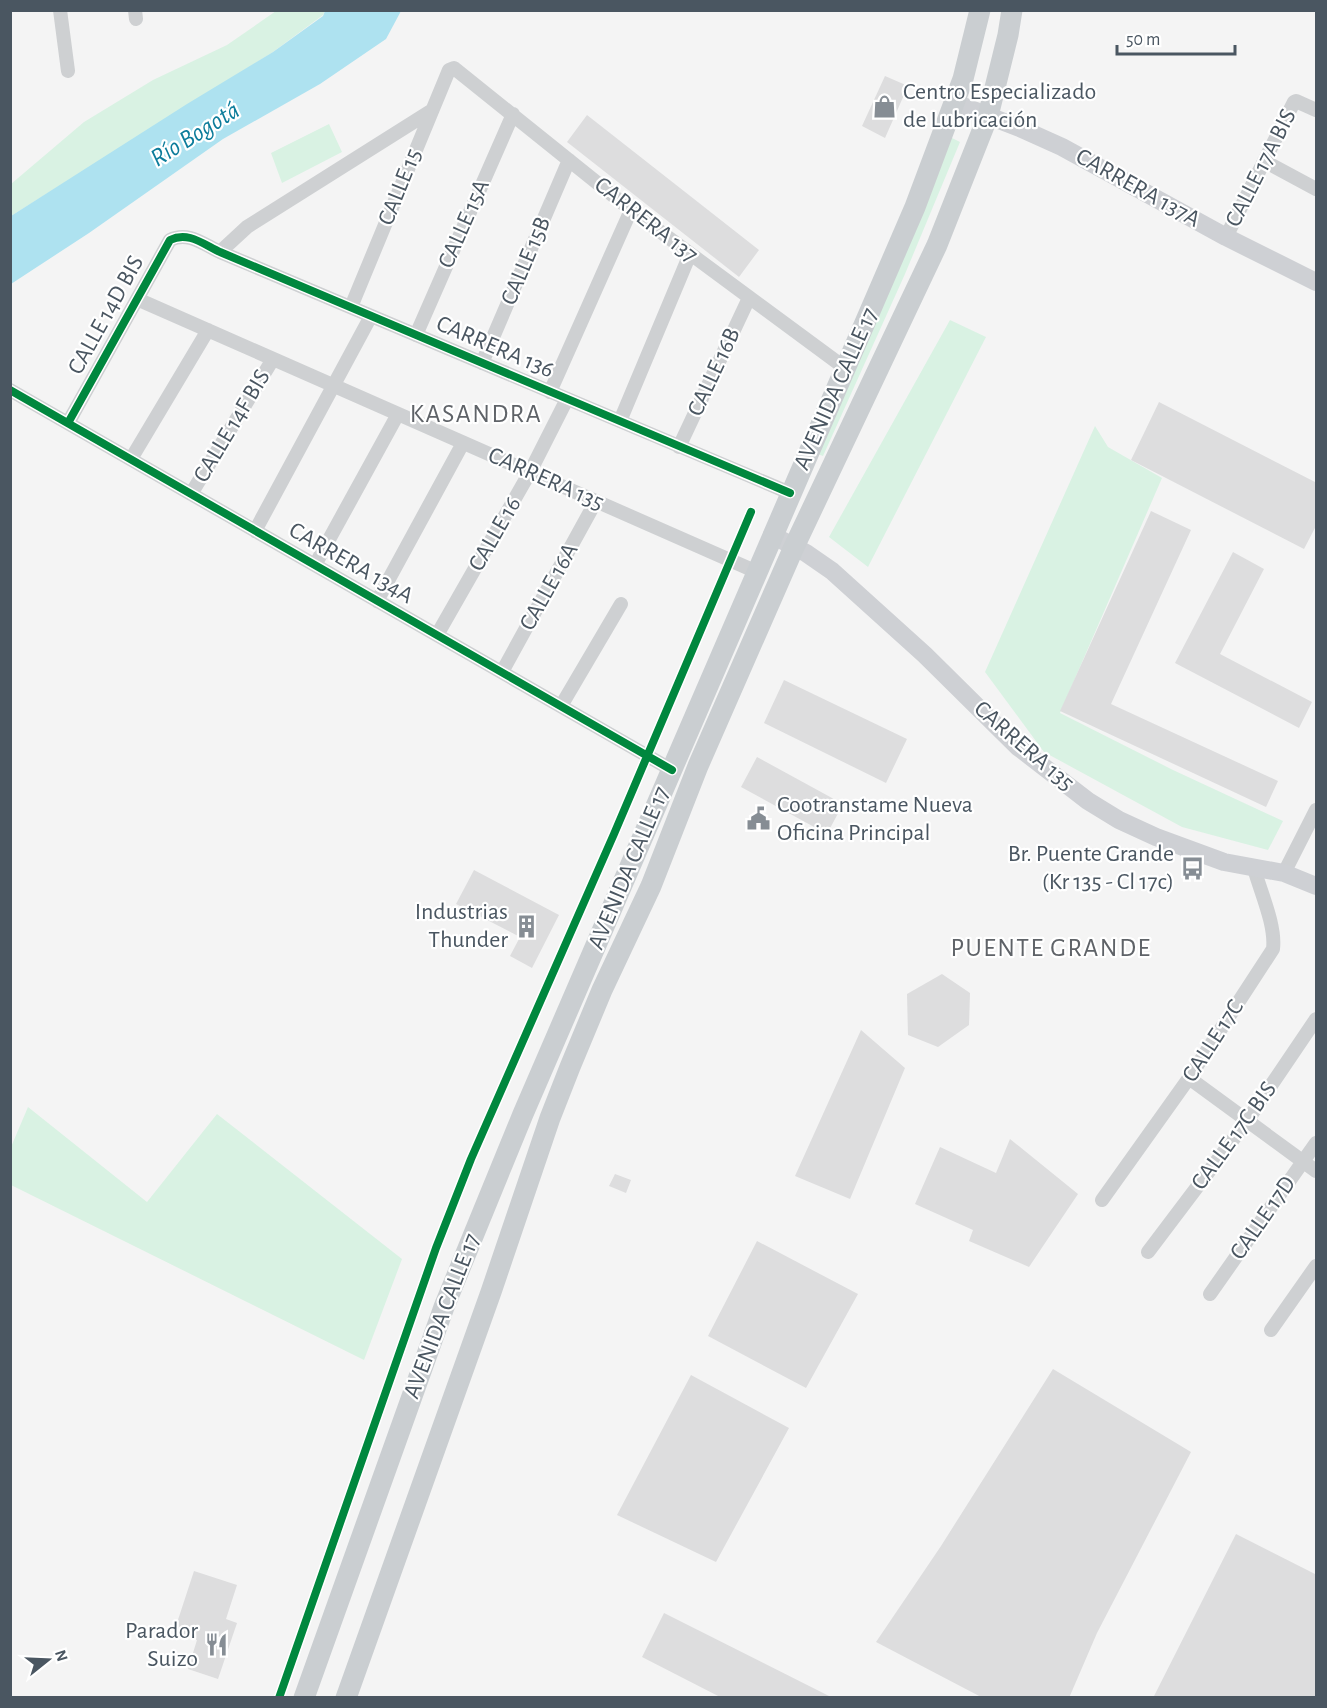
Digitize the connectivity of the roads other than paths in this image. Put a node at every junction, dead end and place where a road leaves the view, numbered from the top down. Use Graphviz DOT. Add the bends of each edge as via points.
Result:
graph roads {
  1 [pos="60,10"];
  2 [pos="980,10"];
  3 [pos="1011,10"];
  4 [pos="451,68"];
  5 [pos="68,71"];
  6 [pos="955,103"];
  7 [pos="1317,110"];
  8 [pos="430,111"];
  9 [pos="513,114"];
  10 [pos="988,116"];
  11 [pos="569,160"];
  12 [pos="1264,161"];
  13 [pos="1317,189"];
  14 [pos="631,210"];
  15 [pos="186,236"];
  16 [pos="1226,237"];
  17 [pos="220,252"];
  18 [pos="690,254"];
  19 [pos="1317,282"];
  20 [pos="749,298"];
  21 [pos="137,299"];
  22 [pos="351,307"];
  23 [pos="371,316"];
  24 [pos="208,330"];
  25 [pos="416,335"];
  26 [pos="273,359"];
  27 [pos="482,363"];
  28 [pos="845,368"];
  29 [pos="334,385"];
  30 [pos="10,390"];
  31 [pos="550,392"];
  32 [pos="567,399"];
  33 [pos="398,414"];
  34 [pos="620,421"];
  35 [pos="68,423"];
  36 [pos="463,443"];
  37 [pos="679,447"];
  38 [pos="131,459"];
  39 [pos="530,472"];
  40 [pos="790,493"];
  41 [pos="191,494"];
  42 [pos="596,501"];
  43 [pos="255,531"];
  44 [pos="772,535"];
  45 [pos="794,547"];
  46 [pos="315,565"];
  47 [pos="757,572"];
  48 [pos="377,601"];
  49 [pos="621,604"];
  50 [pos="438,635"];
  51 [pos="502,672"];
  52 [pos="561,706"];
  53 [pos="672,770"];
  54 [pos="1317,810"];
  55 [pos="1254,868"];
  56 [pos="1284,873"];
  57 [pos="1317,885"];
  58 [pos="1317,1019"];
  59 [pos="1189,1078"];
  60 [pos="1247,1120"];
  61 [pos="1317,1143"];
  62 [pos="1304,1161"];
  63 [pos="1317,1171"];
  64 [pos="1102,1200"];
  65 [pos="1148,1252"];
  66 [pos="1317,1266"];
  67 [pos="1210,1294"];
  68 [pos="1271,1330"];
  69 [pos="304,1698"];
  70 [pos="346,1698"];
  1 -- 5 [label="street"];
  2 -- 6 [label="main road, AVENIDA CALLE 17"];
  3 -- 10 [label="main road, AVENIDA CALLE 17"];
  4 -- 8 [label="street, CALLE 15"];
  4 -- 9 [label="street, CARRERA 137"];
  6 -- 10 [label="street, CARRERA 137A"];
  6 -- 28 [label="main road, AVENIDA CALLE 17"];
  7 -- 12 [label="street, CALLE 17A BIS" via="1296,100"];
  8 -- 17 [label="street" via="247,227"];
  8 -- 22 [label="street, CALLE 15"];
  9 -- 11 [label="street, CARRERA 137"];
  9 -- 25 [label="street, CALLE 15A"];
  10 -- 16 [label="street, CARRERA 137A" via="1062,147"];
  10 -- 45 [label="main road, AVENIDA CALLE 17" via="937,245"];
  11 -- 14 [label="street, CARRERA 137"];
  11 -- 27 [label="street, CALLE 15B"];
  12 -- 13 [label="street"];
  12 -- 16 [label="street, CALLE 17A BIS"];
  14 -- 18 [label="street, CARRERA 137"];
  14 -- 31 [label="street"];
  15 -- 17 [label="street, CARRERA 136"];
  15 -- 21 [label="street, CALLE 14D BIS" via="170,240"];
  16 -- 19 [label="street, CARRERA 137A"];
  17 -- 22 [label="street, CARRERA 136"];
  18 -- 20 [label="street, CARRERA 137"];
  18 -- 34 [label="street"];
  20 -- 28 [label="street, CARRERA 137"];
  20 -- 37 [label="street, CALLE 16B"];
  21 -- 24 [label="street, CARRERA 135"];
  21 -- 35 [label="street, CALLE 14D BIS"];
  22 -- 23 [label="street, CARRERA 136"];
  23 -- 25 [label="street, CARRERA 136"];
  23 -- 29 [label="street"];
  24 -- 26 [label="street, CARRERA 135"];
  24 -- 38 [label="street"];
  25 -- 27 [label="street, CARRERA 136"];
  26 -- 29 [label="street, CARRERA 135"];
  26 -- 41 [label="street, CALLE 14F BIS"];
  27 -- 31 [label="street, CARRERA 136"];
  28 -- 40 [label="main road, AVENIDA CALLE 17"];
  29 -- 33 [label="street, CARRERA 135"];
  29 -- 43 [label="street"];
  30 -- 35 [label="street, CARRERA 134A"];
  31 -- 32 [label="street, CARRERA 136"];
  32 -- 34 [label="street, CARRERA 136"];
  32 -- 39 [label="street, CALLE 16"];
  33 -- 36 [label="street, CARRERA 135"];
  33 -- 46 [label="street"];
  34 -- 37 [label="street, CARRERA 136"];
  35 -- 38 [label="street, CARRERA 134A"];
  36 -- 39 [label="street, CARRERA 135"];
  36 -- 48 [label="street"];
  37 -- 40 [label="street, CARRERA 136"];
  38 -- 41 [label="street, CARRERA 134A"];
  39 -- 42 [label="street, CARRERA 135"];
  39 -- 50 [label="street, CALLE 16"];
  40 -- 44 [label="main road, AVENIDA CALLE 17"];
  41 -- 43 [label="street, CARRERA 134A"];
  42 -- 47 [label="street, CARRERA 135"];
  42 -- 51 [label="street, CALLE 16A"];
  43 -- 46 [label="street, CARRERA 134A"];
  44 -- 45 [label="street, CARRERA 135"];
  44 -- 47 [label="main road, AVENIDA CALLE 17"];
  45 -- 55 [label="street, CARRERA 135" via="832,571 1018,747 1088,801 1156,837 1224,862"];
  45 -- 70 [label="main road, AVENIDA CALLE 17" via="566,1077"];
  46 -- 48 [label="street, CARRERA 134A"];
  47 -- 53 [label="main road, AVENIDA CALLE 17"];
  48 -- 50 [label="street, CARRERA 134A"];
  49 -- 52 [label="street"];
  50 -- 51 [label="street, CARRERA 134A"];
  51 -- 52 [label="street, CARRERA 134A"];
  52 -- 53 [label="street, CARRERA 134A"];
  53 -- 69 [label="main road, AVENIDA CALLE 17" via="457,1276"];
  54 -- 56 [label="street"];
  55 -- 56 [label="street, CARRERA 135"];
  55 -- 59 [label="street, CALLE 17C" via="1272,930 1273,950"];
  56 -- 57 [label="street, CARRERA 135"];
  58 -- 60 [label="street, CALLE 17C BIS"];
  59 -- 60 [label="street"];
  59 -- 64 [label="street, CALLE 17C"];
  60 -- 62 [label="street"];
  60 -- 65 [label="street, CALLE 17C BIS"];
  61 -- 62 [label="street, CALLE 17D"];
  62 -- 63 [label="street"];
  62 -- 67 [label="street, CALLE 17D"];
  66 -- 68 [label="street"];
}
